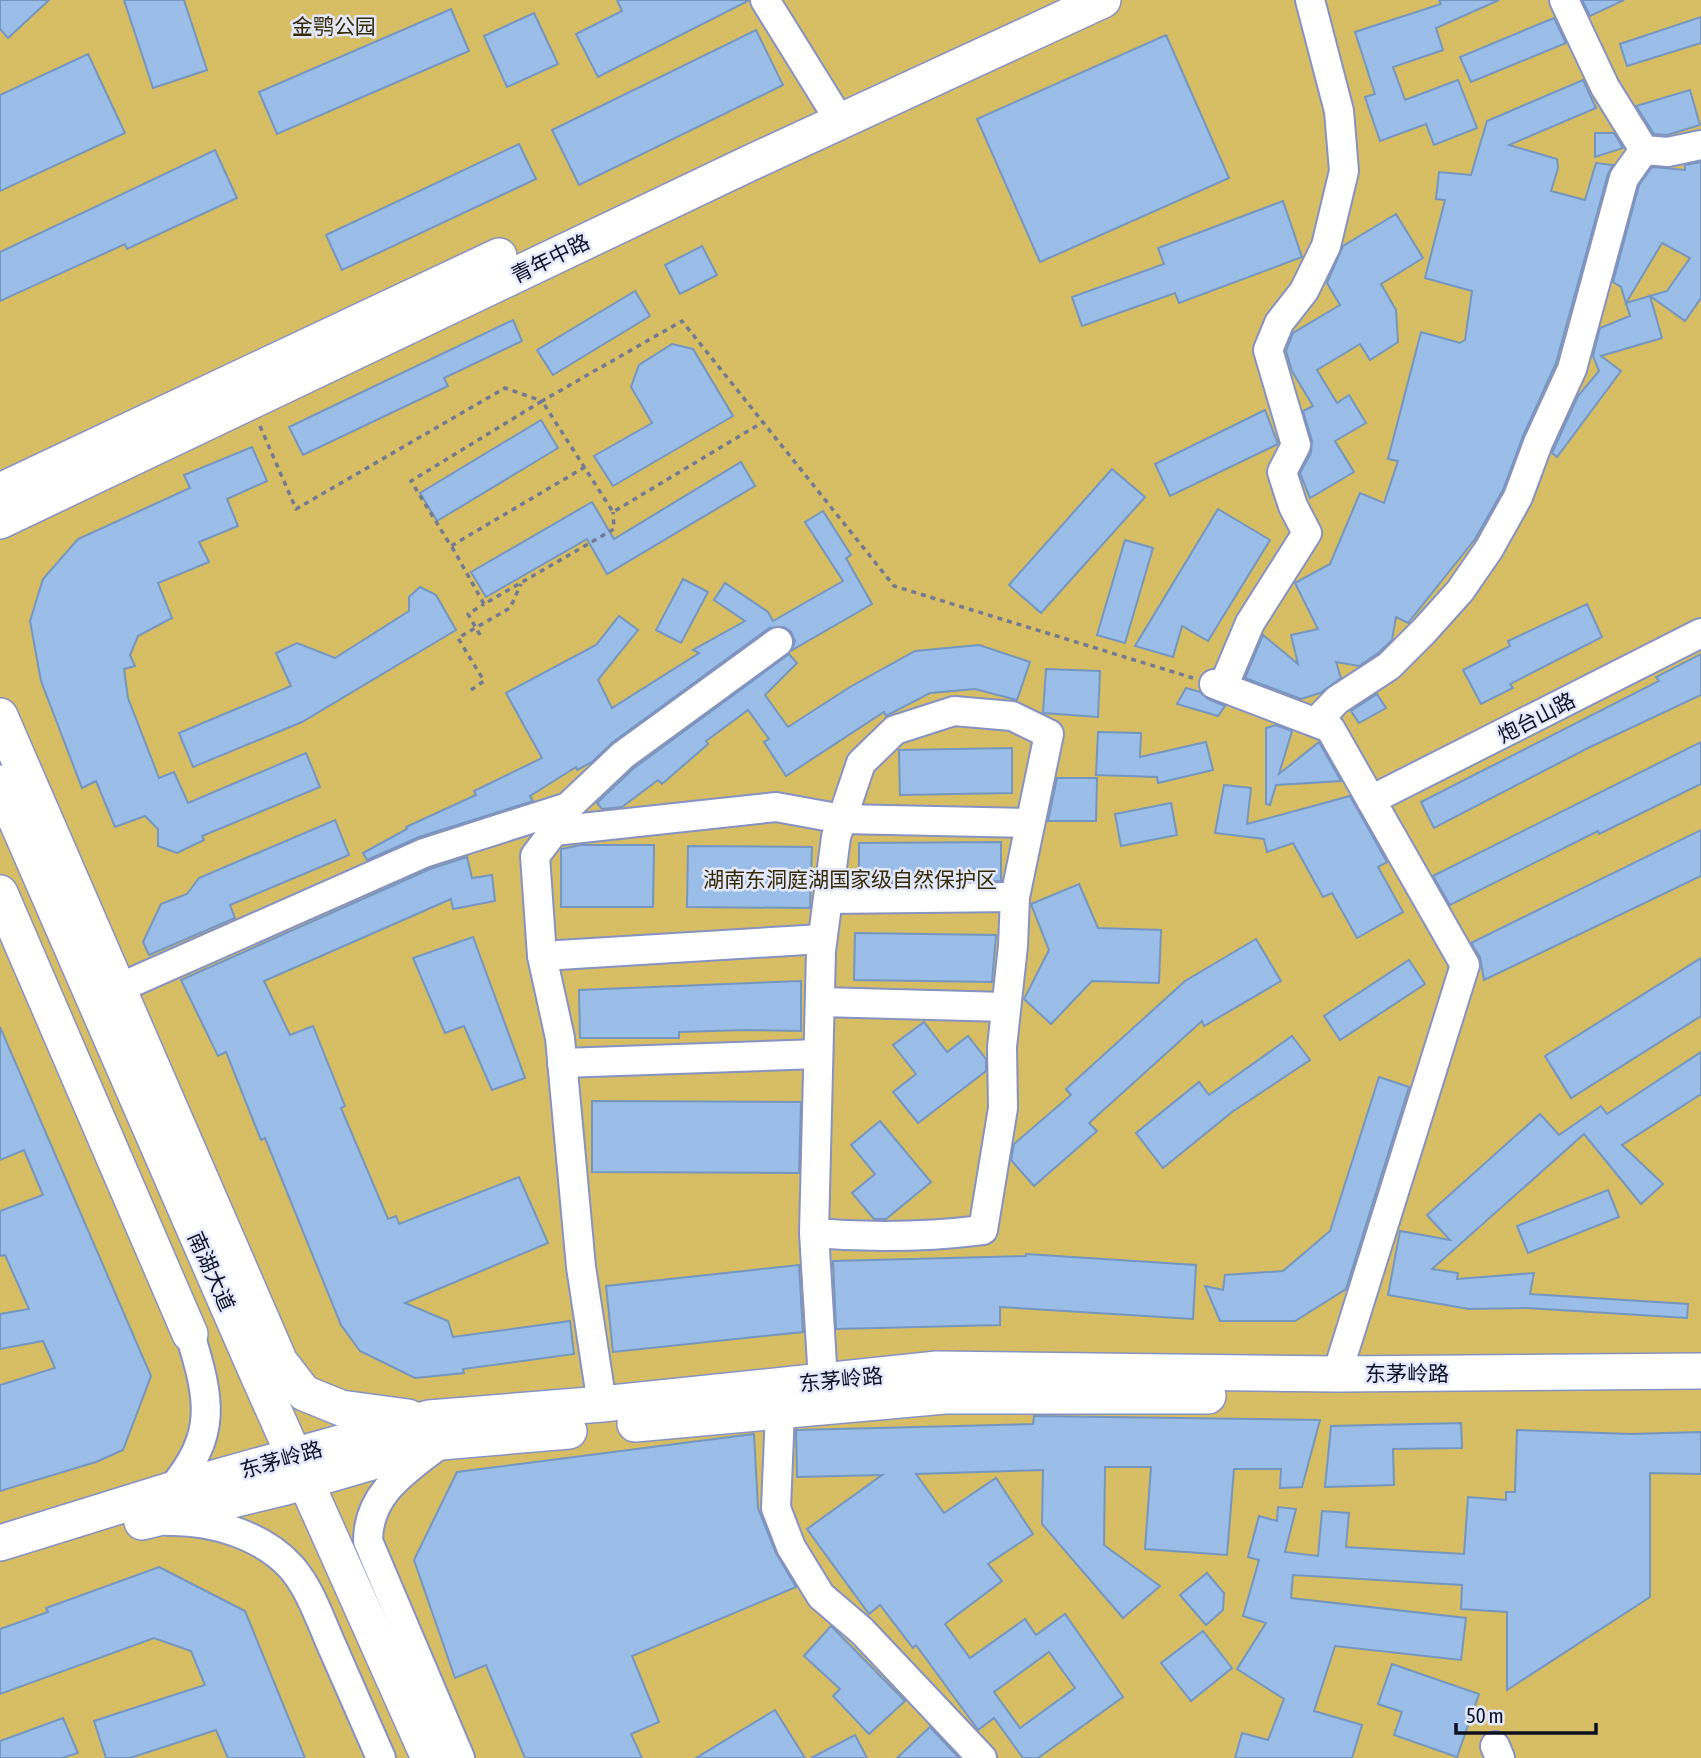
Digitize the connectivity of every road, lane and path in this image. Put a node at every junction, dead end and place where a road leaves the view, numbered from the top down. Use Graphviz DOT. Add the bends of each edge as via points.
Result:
graph roads {
  1 [pos="765,0"];
  2 [pos="1047,0"];
  3 [pos="1103,0"];
  4 [pos="1310,0"];
  5 [pos="1564,0"];
  6 [pos="834,112"];
  7 [pos="1701,145"];
  8 [pos="1644,150"];
  9 [pos="542,401"];
  10 [pos="249,402"];
  11 [pos="763,422"];
  12 [pos="585,467"];
  13 [pos="0,491"];
  14 [pos="613,512"];
  15 [pos="0,521"];
  16 [pos="451,546"];
  17 [pos="522,582"];
  18 [pos="484,604"];
  19 [pos="1701,633"];
  20 [pos="480,635"];
  21 [pos="778,642"];
  22 [pos="1218,686"];
  23 [pos="471,690"];
  24 [pos="0,716"];
  25 [pos="1316,722"];
  26 [pos="0,783"];
  27 [pos="1371,800"];
  28 [pos="842,819"];
  29 [pos="1030,823"];
  30 [pos="0,831"];
  31 [pos="0,893"];
  32 [pos="1015,897"];
  33 [pos="828,899"];
  34 [pos="822,939"];
  35 [pos="542,956"];
  36 [pos="119,988"];
  37 [pos="820,1002"];
  38 [pos="1006,1007"];
  39 [pos="818,1054"];
  40 [pos="562,1063"];
  41 [pos="814,1233"];
  42 [pos="190,1334"];
  43 [pos="1701,1371"];
  44 [pos="1337,1374"];
  45 [pos="823,1381"];
  46 [pos="1701,1395"];
  47 [pos="602,1404"];
  48 [pos="780,1411"];
  49 [pos="435,1430"];
  50 [pos="290,1471"];
  51 [pos="171,1490"];
  52 [pos="145,1521"];
  53 [pos="0,1543"];
  54 [pos="0,1559"];
  55 [pos="381,1758"];
  56 [pos="404,1758"];
  57 [pos="429,1758"];
  58 [pos="460,1758"];
  59 [pos="982,1758"];
  1 -- 6 [label="street"];
  2 -- 6 [label="main road, 青年中路"];
  3 -- 6 [label="main road, 青年中路"];
  4 -- 22 [label="street" via="1339,111 1344,171 1326,246 1304,291 1279,323 1268,350 1296,445 1282,472 1307,533 1250,623"];
  5 -- 8 [label="street" via="1605,87"];
  6 -- 10 [label="main road, 青年中路"];
  6 -- 13 [label="main road, 青年中路"];
  7 -- 8 [label="street" via="1668,152"];
  8 -- 25 [label="street" via="1623,178 1573,369 1518,497 1489,549 1460,591 1389,666 1337,700"];
  9 -- 10 [label="path" via="505,388 296,509"];
  9 -- 11 [label="path" via="682,321"];
  9 -- 12 [label="path"];
  9 -- 16 [label="path" via="411,481"];
  10 -- 15 [label="main road, 青年中路"];
  11 -- 14 [label="path"];
  11 -- 22 [label="path" via="894,586"];
  12 -- 14 [label="path"];
  12 -- 16 [label="path"];
  14 -- 17 [label="path" via="614,528"];
  16 -- 18 [label="path"];
  17 -- 18 [label="path"];
  17 -- 23 [label="path" via="510,608 458,638 484,681"];
  18 -- 20 [label="path" via="468,614"];
  19 -- 27 [label="street, 炮台山路"];
  21 -- 36 [label="street" via="623,755 568,807 424,853"];
  22 -- 25 [label="street"];
  24 -- 36 [label="main road"];
  25 -- 27 [label="street" via="1330,728"];
  26 -- 50 [label="main road, 南湖大道"];
  27 -- 44 [label="street" via="1465,965"];
  28 -- 29 [label="street"];
  28 -- 29 [label="street" via="861,763 895,730 954,711 1012,716 1049,734"];
  28 -- 33 [label="street"];
  28 -- 35 [label="street" via="776,807 554,831 535,856"];
  29 -- 32 [label="street"];
  30 -- 50 [label="main road, 南湖大道"];
  31 -- 42 [label="main road"];
  32 -- 33 [label="street"];
  32 -- 38 [label="street"];
  33 -- 34 [label="street"];
  34 -- 35 [label="street"];
  34 -- 37 [label="street"];
  35 -- 40 [label="street"];
  36 -- 49 [label="main road" via="280,1363 304,1393 341,1408"];
  37 -- 38 [label="street"];
  37 -- 39 [label="street"];
  38 -- 41 [label="street" via="1003,1108 983,1230 859,1237"];
  39 -- 40 [label="street"];
  39 -- 41 [label="street"];
  40 -- 47 [label="street" via="580,1267"];
  41 -- 45 [label="street"];
  42 -- 51 [label="street" via="205,1383 205,1417 194,1463"];
  43 -- 44 [label="main road, 东茅岭路"];
  44 -- 45 [label="main road, 东茅岭路" via="937,1369"];
  45 -- 47 [label="main road, 东茅岭路"];
  46 -- 48 [label="main road, 东茅岭路" via="945,1396"];
  47 -- 49 [label="main road, 东茅岭路"];
  48 -- 49 [label="main road, 东茅岭路"];
  48 -- 59 [label="street" via="776,1508 791,1547 821,1596 862,1631"];
  49 -- 50 [label="main road, 东茅岭路"];
  49 -- 58 [label="street" via="377,1500 368,1522 368,1541"];
  50 -- 51 [label="main road, 东茅岭路"];
  50 -- 52 [label="main road, 东茅岭路"];
  50 -- 56 [label="main road, 南湖大道"];
  50 -- 57 [label="main road, 南湖大道"];
  51 -- 53 [label="main road, 东茅岭路"];
  52 -- 54 [label="main road, 东茅岭路"];
  52 -- 55 [label="street" via="192,1521 250,1538 293,1569 312,1600"];
}
